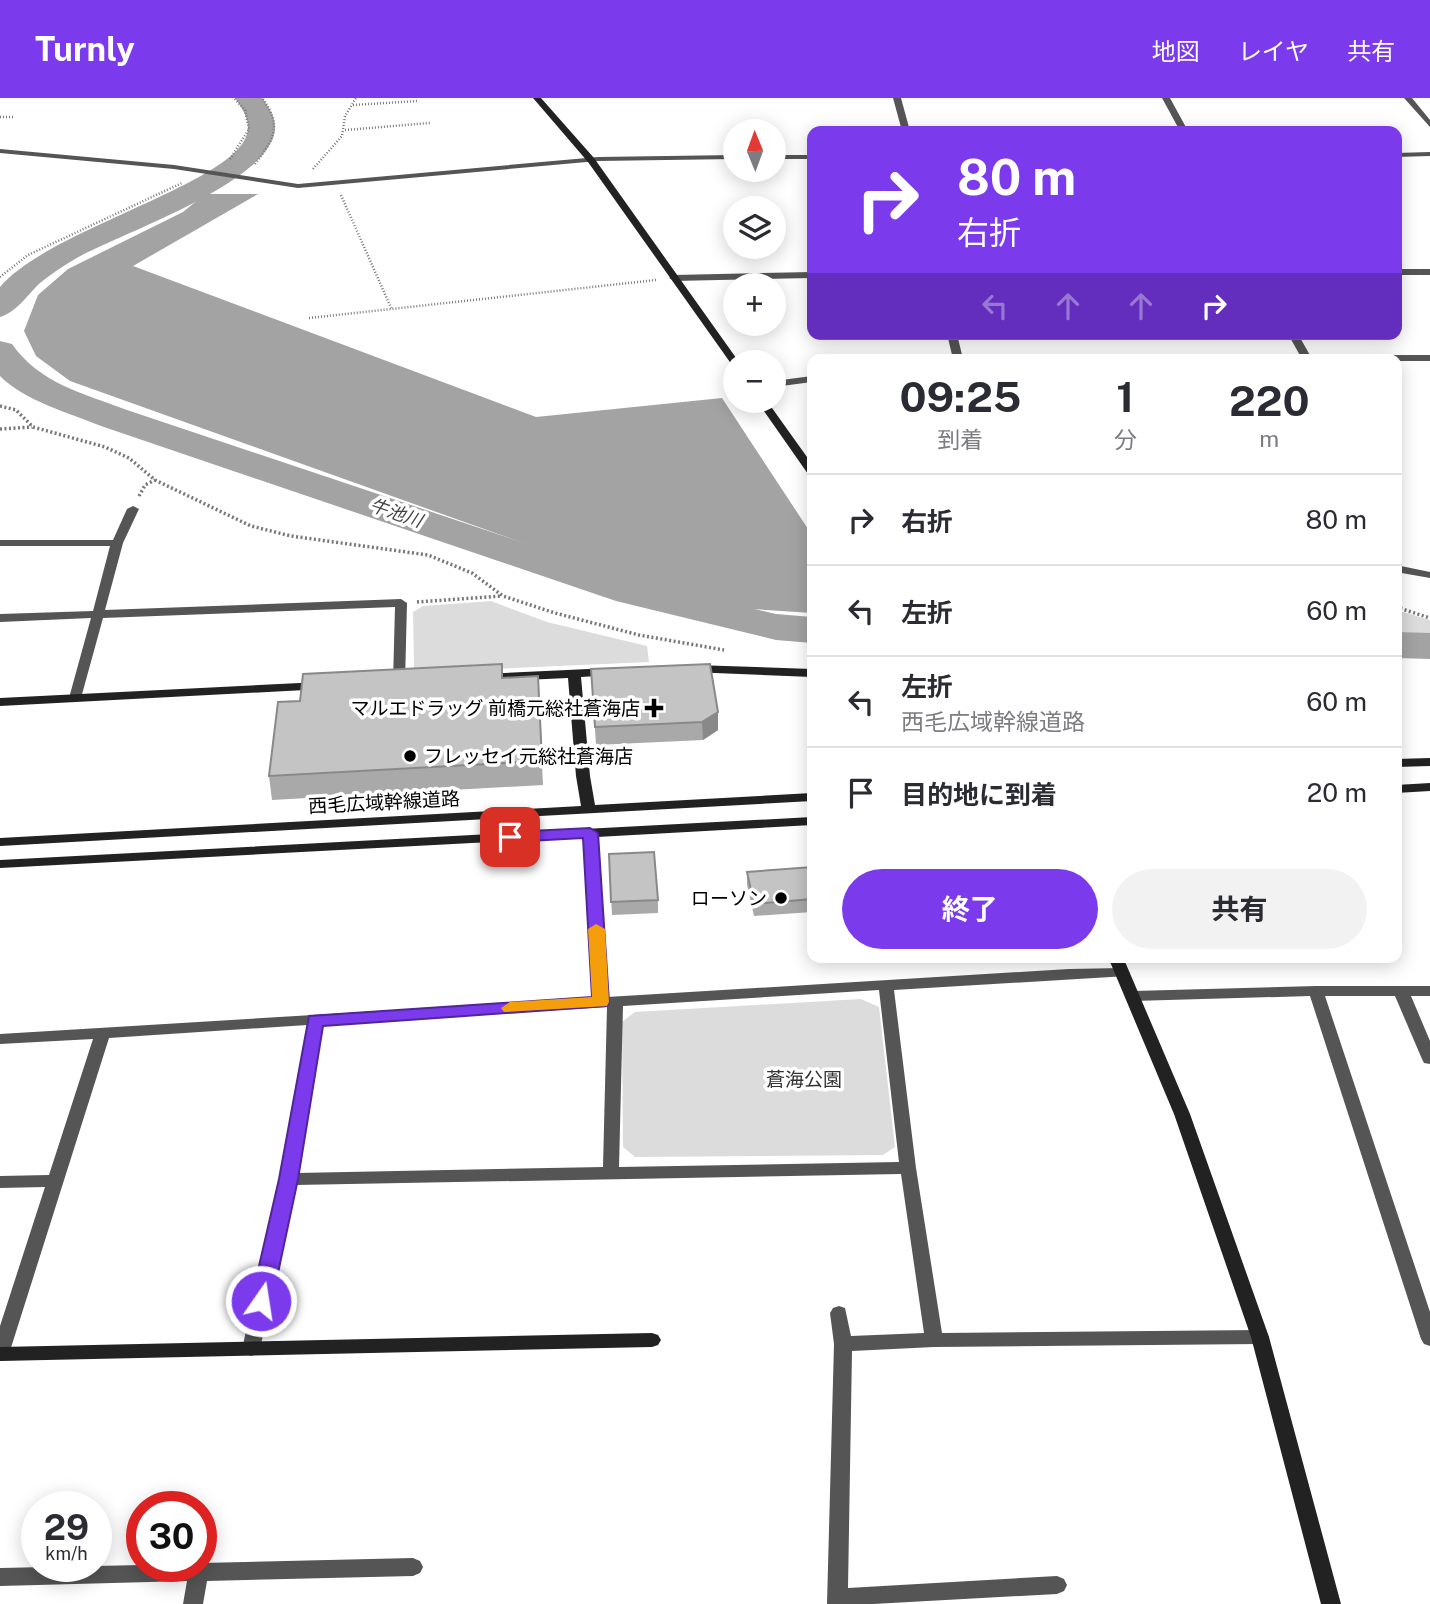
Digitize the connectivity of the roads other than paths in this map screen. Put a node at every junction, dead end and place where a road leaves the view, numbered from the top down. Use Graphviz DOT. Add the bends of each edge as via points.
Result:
graph roads {
  1 [pos="537,98"];
  2 [pos="897,98"];
  3 [pos="1166,98"];
  4 [pos="1408,98"];
  5 [pos="1430,125"];
  6 [pos="905,126"];
  7 [pos="1181,126"];
  8 [pos="0,151"];
  9 [pos="1402,155"];
  10 [pos="1430,155"];
  11 [pos="786,157"];
  12 [pos="807,157"];
  13 [pos="723,158"];
  14 [pos="591,160"];
  15 [pos="1402,272"];
  16 [pos="1430,272"];
  17 [pos="807,275"];
  18 [pos="674,278"];
  19 [pos="726,350"];
  20 [pos="1402,358"];
  21 [pos="1430,358"];
  22 [pos="807,380"];
  23 [pos="786,382"];
  24 [pos="770,413"];
  25 [pos="807,465"];
  26 [pos="133,509"];
  27 [pos="0,543"];
  28 [pos="117,543"];
  29 [pos="1402,569"];
  30 [pos="1430,575"];
  31 [pos="96,614"];
  32 [pos="0,618"];
  33 [pos="677,669"];
  34 [pos="626,671"];
  35 [pos="807,673"];
  36 [pos="574,674"];
  37 [pos="467,679"];
  38 [pos="399,682"];
  39 [pos="332,685"];
  40 [pos="75,698"];
  41 [pos="0,702"];
  42 [pos="1430,762"];
  43 [pos="1402,763"];
  44 [pos="1430,787"];
  45 [pos="1402,789"];
  46 [pos="807,797"];
  47 [pos="589,810"];
  48 [pos="807,821"];
  49 [pos="590,833"];
  50 [pos="0,842"];
  51 [pos="0,864"];
  52 [pos="1118,963"];
  53 [pos="1122,973"];
  54 [pos="886,985"];
  55 [pos="1316,991"];
  56 [pos="1401,991"];
  57 [pos="1430,991"];
  58 [pos="1133,996"];
  59 [pos="608,1002"];
  60 [pos="316,1021"];
  61 [pos="103,1033"];
  62 [pos="0,1039"];
  63 [pos="1430,1059"];
  64 [pos="908,1168"];
  65 [pos="611,1172"];
  66 [pos="288,1179"];
  67 [pos="55,1181"];
  68 [pos="0,1182"];
  69 [pos="839,1313"];
  70 [pos="1260,1337"];
  71 [pos="1430,1339"];
  72 [pos="652,1340"];
  73 [pos="934,1340"];
  74 [pos="842,1344"];
  75 [pos="251,1349"];
  76 [pos="0,1354"];
  77 [pos="413,1567"];
  78 [pos="217,1572"];
  79 [pos="126,1574"];
  80 [pos="0,1577"];
  81 [pos="197,1582"];
  82 [pos="1057,1585"];
  83 [pos="838,1600"];
  84 [pos="193,1604"];
  85 [pos="1331,1604"];
  1 -- 14 [label="street"];
  2 -- 6 [label="street"];
  3 -- 7 [label="street"];
  4 -- 5 [label="street"];
  8 -- 14 [label="street" via="213,172 298,186"];
  9 -- 10 [label="street"];
  11 -- 12 [label="street"];
  13 -- 14 [label="street"];
  14 -- 18 [label="street"];
  15 -- 16 [label="street"];
  17 -- 18 [label="street"];
  18 -- 19 [label="street"];
  20 -- 21 [label="street"];
  22 -- 23 [label="street"];
  24 -- 25 [label="street"];
  26 -- 28 [label="street"];
  27 -- 28 [label="street"];
  28 -- 31 [label="street"];
  29 -- 30 [label="street"];
  31 -- 32 [label="street"];
  31 -- 38 [label="street" via="401,603"];
  31 -- 40 [label="street"];
  33 -- 35 [label="street"];
  34 -- 36 [label="street"];
  36 -- 37 [label="street"];
  36 -- 47 [label="street"];
  39 -- 40 [label="street"];
  40 -- 41 [label="street"];
  42 -- 43 [label="street"];
  44 -- 45 [label="street"];
  46 -- 47 [label="street, 西毛広域幹線道路"];
  47 -- 50 [label="street, 西毛広域幹線道路"];
  48 -- 49 [label="street"];
  49 -- 51 [label="street"];
  49 -- 59 [label="street"];
  52 -- 53 [label="street"];
  53 -- 54 [label="street"];
  53 -- 58 [label="street"];
  54 -- 59 [label="street"];
  54 -- 64 [label="street"];
  55 -- 56 [label="street"];
  55 -- 58 [label="street"];
  55 -- 71 [label="street"];
  56 -- 57 [label="street"];
  56 -- 63 [label="street"];
  58 -- 70 [label="street" via="1182,1114"];
  59 -- 60 [label="street"];
  59 -- 65 [label="street"];
  60 -- 61 [label="street"];
  60 -- 66 [label="street"];
  61 -- 62 [label="street"];
  61 -- 67 [label="street"];
  64 -- 65 [label="street"];
  64 -- 73 [label="street"];
  65 -- 66 [label="street"];
  66 -- 75 [label="street"];
  67 -- 68 [label="street"];
  67 -- 76 [label="street"];
  69 -- 74 [label="street"];
  70 -- 73 [label="street"];
  70 -- 85 [label="street"];
  72 -- 75 [label="street"];
  73 -- 74 [label="street"];
  74 -- 83 [label="street"];
  75 -- 76 [label="street"];
  77 -- 78 [label="street"];
  79 -- 80 [label="street"];
  81 -- 84 [label="street"];
  82 -- 83 [label="street"];
}
